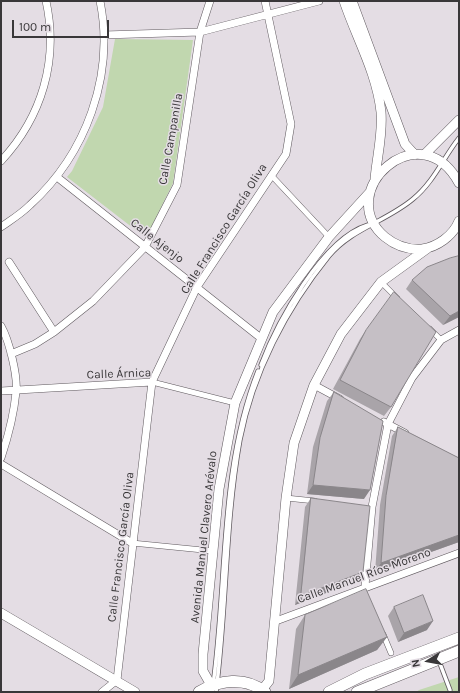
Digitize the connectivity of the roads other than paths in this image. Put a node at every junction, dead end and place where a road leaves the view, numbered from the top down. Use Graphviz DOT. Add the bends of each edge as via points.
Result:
graph roads {
  1 [pos="46,1"];
  2 [pos="100,1"];
  3 [pos="210,1"];
  4 [pos="265,1"];
  5 [pos="319,1"];
  6 [pos="344,1"];
  7 [pos="352,1"];
  8 [pos="268,14"];
  9 [pos="200,32"];
  10 [pos="104,35"];
  11 [pos="459,120"];
  12 [pos="459,138"];
  13 [pos="419,155"];
  14 [pos="1,161"];
  15 [pos="443,163"];
  16 [pos="271,174"];
  17 [pos="57,177"];
  18 [pos="375,179"];
  19 [pos="459,183"];
  20 [pos="370,192"];
  21 [pos="374,223"];
  22 [pos="459,223"];
  23 [pos="1,228"];
  24 [pos="329,237"];
  25 [pos="145,247"];
  26 [pos="428,248"];
  27 [pos="9,262"];
  28 [pos="381,282"];
  29 [pos="198,287"];
  30 [pos="401,302"];
  31 [pos="424,324"];
  32 [pos="1,326"];
  33 [pos="459,330"];
  34 [pos="54,332"];
  35 [pos="262,339"];
  36 [pos="441,340"];
  37 [pos="11,354"];
  38 [pos="152,382"];
  39 [pos="314,385"];
  40 [pos="16,390"];
  41 [pos="1,391"];
  42 [pos="346,402"];
  43 [pos="236,403"];
  44 [pos="374,417"];
  45 [pos="388,424"];
  46 [pos="409,435"];
  47 [pos="5,436"];
  48 [pos="1,458"];
  49 [pos="1,464"];
  50 [pos="286,498"];
  51 [pos="321,502"];
  52 [pos="132,543"];
  53 [pos="213,551"];
  54 [pos="459,553"];
  55 [pos="365,586"];
  56 [pos="368,594"];
  57 [pos="1,613"];
  58 [pos="276,621"];
  59 [pos="382,631"];
  60 [pos="459,638"];
  61 [pos="459,651"];
  62 [pos="391,653"];
  63 [pos="438,659"];
  64 [pos="117,680"];
  65 [pos="214,687"];
  66 [pos="450,690"];
  67 [pos="264,691"];
  68 [pos="102,692"];
  69 [pos="135,692"];
  70 [pos="199,692"];
  71 [pos="329,692"];
  72 [pos="357,692"];
  1 -- 14 [label="street" via="51,34 47,79 25,132"];
  2 -- 10 [label="street"];
  3 -- 9 [label="street, Calle Campanilla"];
  4 -- 8 [label="street, Calle Francisco García Oliva"];
  5 -- 8 [label="street"];
  6 -- 18 [label="main road" via="378,96 381,125"];
  7 -- 13 [label="main road" via="405,144"];
  8 -- 9 [label="street"];
  8 -- 16 [label="street, Calle Francisco García Oliva" via="291,124 286,154"];
  9 -- 10 [label="street"];
  9 -- 25 [label="street, Calle Campanilla" via="177,185"];
  10 -- 17 [label="street" via="100,79 90,116 79,143"];
  11 -- 13 [label="main road"];
  12 -- 15 [label="lane"];
  13 -- 15 [label="main road"];
  13 -- 18 [label="main road" via="403,157 392,162"];
  15 -- 19 [label="main road"];
  15 -- 21 [label="lane" via="414,199"];
  16 -- 24 [label="street"];
  16 -- 29 [label="street, Calle Francisco García Oliva"];
  17 -- 23 [label="street" via="30,206"];
  17 -- 25 [label="street, Calle Ajenjo"];
  18 -- 20 [label="main road"];
  20 -- 21 [label="main road"];
  20 -- 24 [label="main road, Avenida Manuel Clavero Arévalo"];
  21 -- 26 [label="main road" via="382,234 397,245 415,249"];
  21 -- 65 [label="lane" via="349,238 330,255 309,282 284,321 262,368 252,397 240,439"];
  22 -- 26 [label="main road" via="450,235"];
  24 -- 35 [label="main road, Avenida Manuel Clavero Arévalo" via="273,312"];
  25 -- 29 [label="street, Calle Ajenjo"];
  25 -- 34 [label="street, Calle Campanilla" via="93,301"];
  26 -- 28 [label="main road"];
  27 -- 34 [label="street"];
  28 -- 30 [label="street"];
  28 -- 39 [label="main road" via="341,334"];
  29 -- 35 [label="street, Calle Ajenjo"];
  29 -- 38 [label="street, Calle Francisco García Oliva"];
  31 -- 36 [label="street"];
  32 -- 37 [label="street"];
  33 -- 36 [label="street"];
  34 -- 37 [label="street, Calle Campanilla" via="35,344"];
  35 -- 43 [label="main road, Avenida Manuel Clavero Arévalo"];
  36 -- 45 [label="street" via="412,378"];
  37 -- 40 [label="street"];
  38 -- 40 [label="street, Calle Árnica"];
  38 -- 43 [label="street, Calle Árnica"];
  38 -- 52 [label="street, Calle Francisco García Oliva"];
  39 -- 42 [label="street"];
  39 -- 50 [label="main road" via="294,443"];
  40 -- 41 [label="street, Calle Árnica"];
  40 -- 47 [label="street"];
  43 -- 53 [label="main road, Avenida Manuel Clavero Arévalo" via="219,489"];
  44 -- 45 [label="street"];
  45 -- 46 [label="street"];
  45 -- 55 [label="street" via="368,506"];
  47 -- 48 [label="street"];
  49 -- 52 [label="street"];
  50 -- 51 [label="street"];
  50 -- 58 [label="main road"];
  52 -- 53 [label="street"];
  52 -- 64 [label="street, Calle Francisco García Oliva"];
  53 -- 65 [label="main road, Avenida Manuel Clavero Arévalo" via="203,671"];
  54 -- 55 [label="street, Calle Manuel Ríos Moreno"];
  55 -- 56 [label="street"];
  55 -- 58 [label="street, Calle Manuel Ríos Moreno"];
  57 -- 64 [label="main road"];
  58 -- 67 [label="main road" via="269,682"];
  59 -- 62 [label="street"];
  60 -- 71 [label="main road" via="365,674"];
  61 -- 63 [label="main road"];
  63 -- 66 [label="lane"];
  63 -- 72 [label="main road"];
  64 -- 68 [label="street"];
  64 -- 69 [label="main road"];
  65 -- 67 [label="main road" via="228,681 246,682"];
  65 -- 70 [label="main road"];
}
